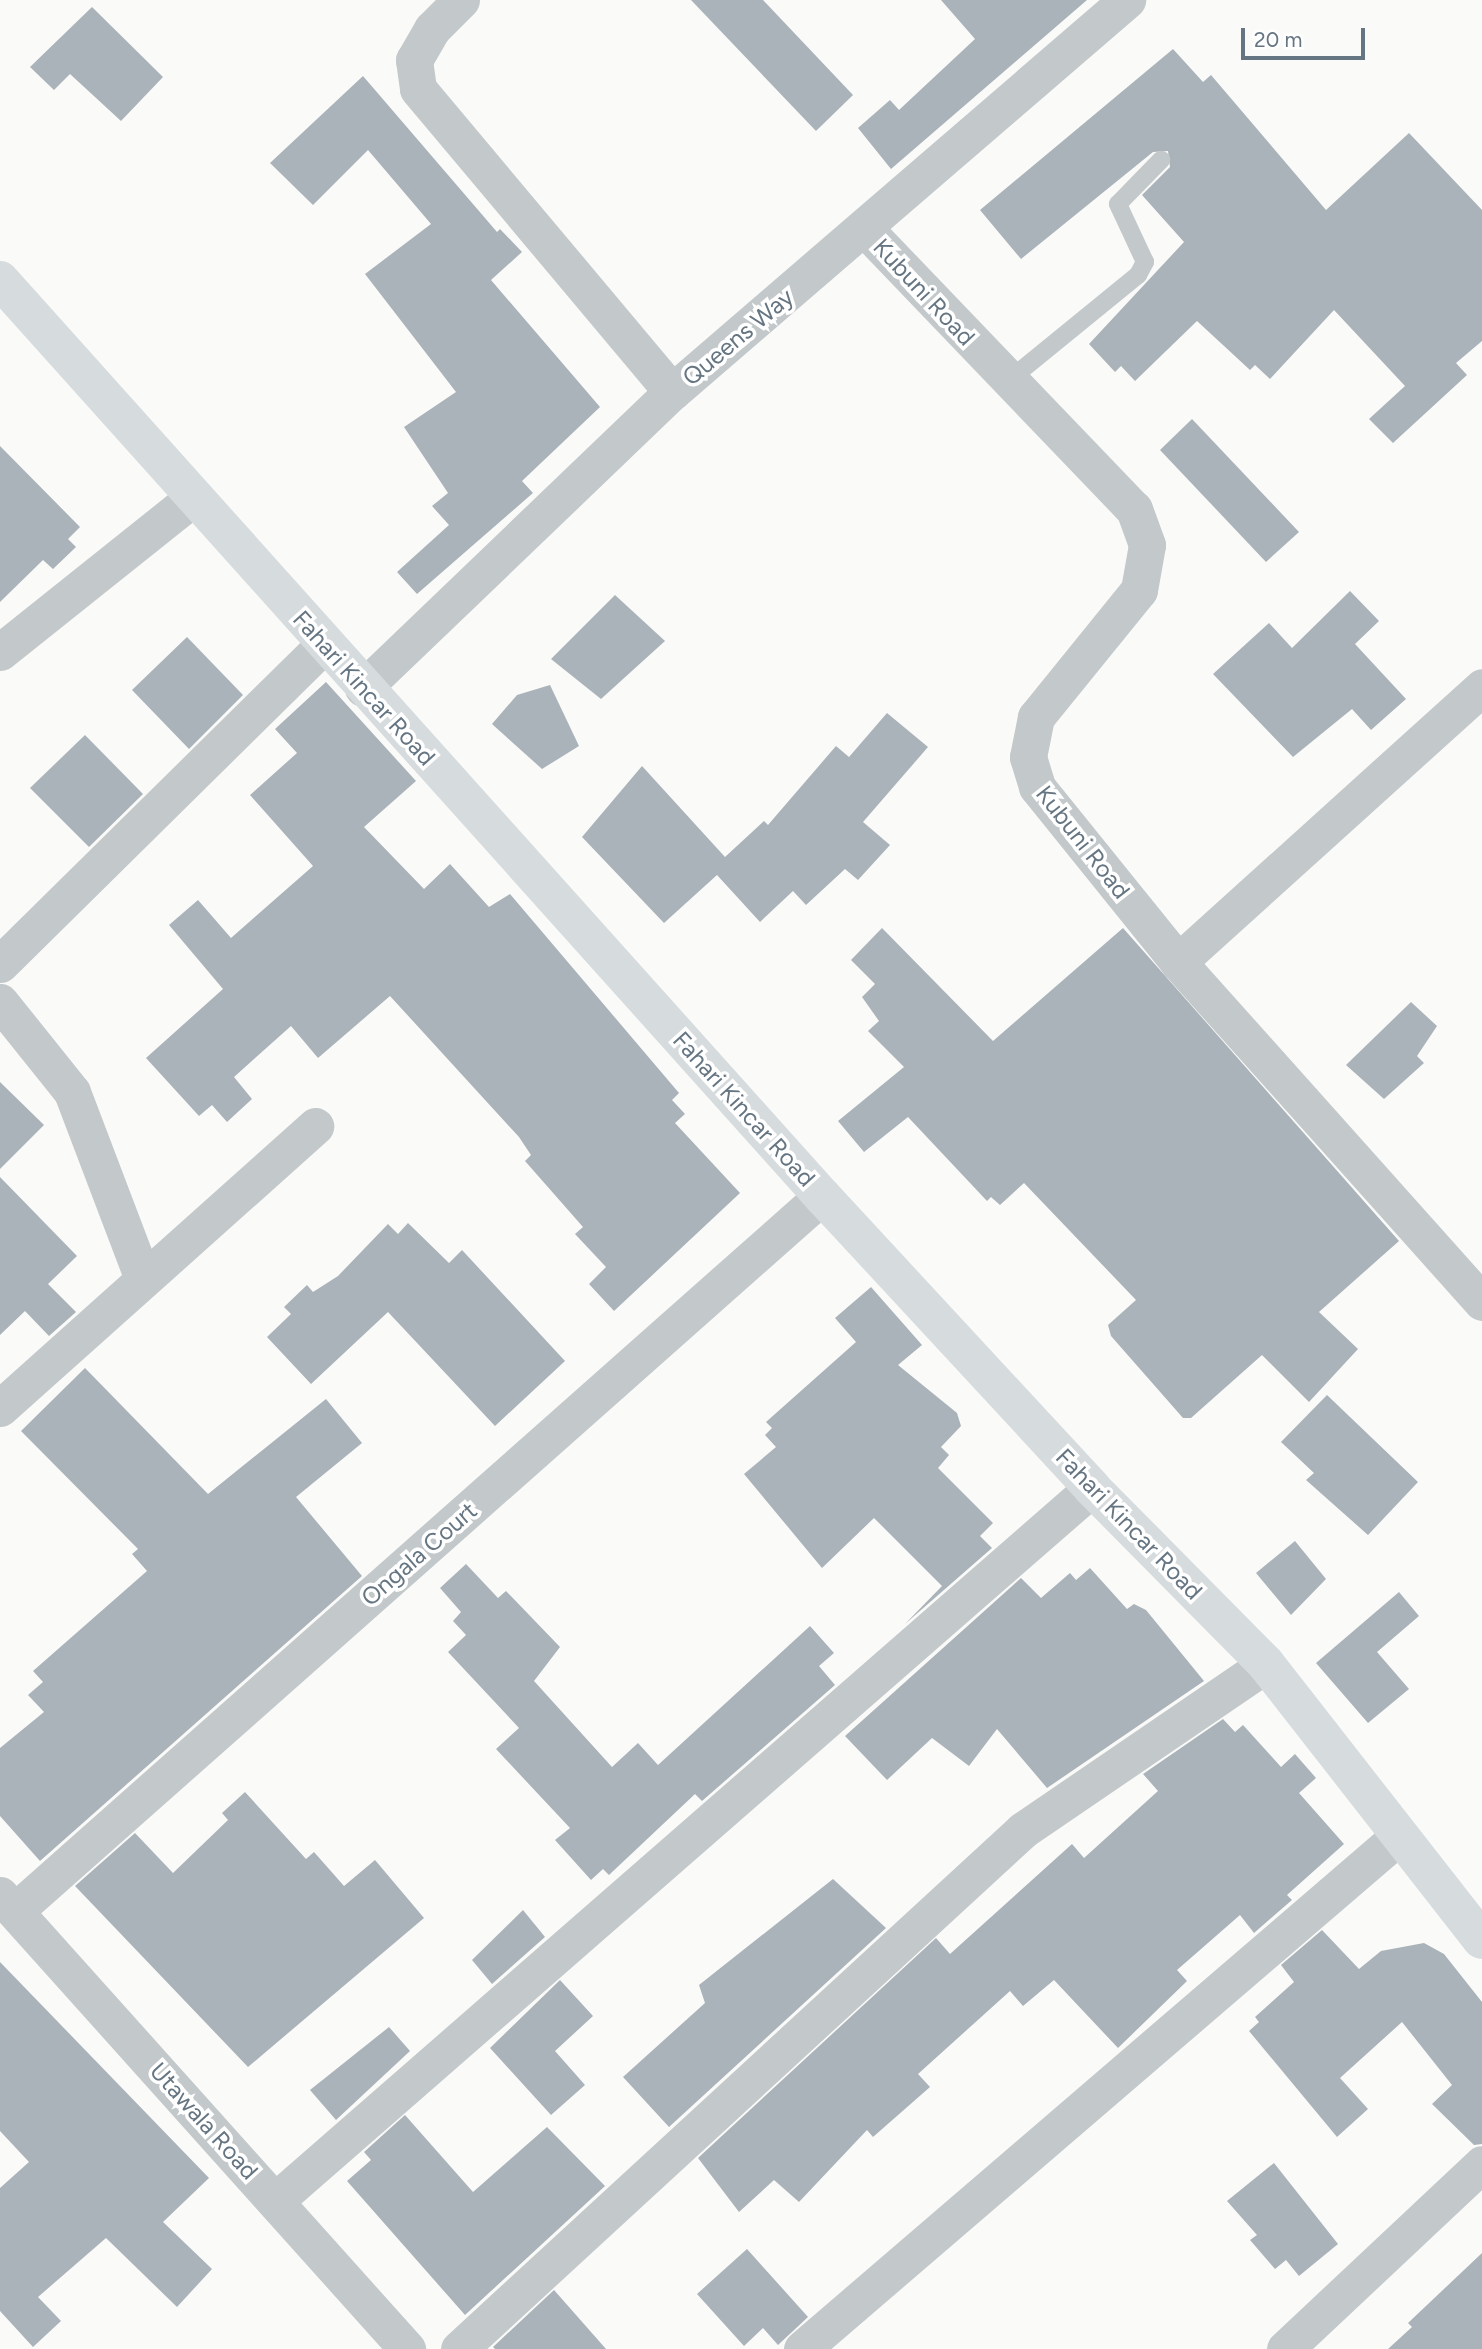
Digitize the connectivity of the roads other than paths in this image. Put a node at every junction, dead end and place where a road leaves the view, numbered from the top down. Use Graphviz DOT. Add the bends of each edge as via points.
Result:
graph roads {
  1 [pos="460,0"];
  2 [pos="1127,0"];
  3 [pos="1161,160"];
  4 [pos="866,230"];
  5 [pos="0,280"];
  6 [pos="1008,381"];
  7 [pos="672,392"];
  8 [pos="194,497"];
  9 [pos="324,644"];
  10 [pos="0,652"];
  11 [pos="1482,687"];
  12 [pos="363,688"];
  13 [pos="1178,962"];
  14 [pos="0,964"];
  15 [pos="0,1002"];
  16 [pos="315,1126"];
  17 [pos="822,1196"];
  18 [pos="143,1279"];
  19 [pos="1482,1302"];
  20 [pos="0,1408"];
  21 [pos="1092,1488"];
  22 [pos="1266,1664"];
  23 [pos="1399,1836"];
  24 [pos="7,1903"];
  25 [pos="1482,1940"];
  26 [pos="1482,2164"];
  27 [pos="275,2201"];
  28 [pos="407,2349"];
  29 [pos="459,2349"];
  30 [pos="802,2349"];
  31 [pos="1285,2349"];
  1 -- 7 [label="street" via="414,60 418,89"];
  2 -- 4 [label="street, Queens Way"];
  3 -- 6 [label="lane" via="1118,204 1145,262 1138,275"];
  4 -- 6 [label="street, Kubuni Road"];
  4 -- 7 [label="street, Queens Way"];
  5 -- 8 [label="street, Fahari Kincar Road"];
  6 -- 13 [label="street, Kubuni Road" via="1134,509 1147,545 1139,590 1036,718 1028,757 1037,787"];
  7 -- 12 [label="street, Queens Way"];
  8 -- 9 [label="street, Fahari Kincar Road"];
  8 -- 10 [label="street"];
  9 -- 12 [label="street, Fahari Kincar Road"];
  9 -- 14 [label="street"];
  11 -- 13 [label="street"];
  12 -- 17 [label="street, Fahari Kincar Road"];
  13 -- 19 [label="street, Kubuni Road"];
  15 -- 18 [label="street" via="72,1092"];
  16 -- 18 [label="street"];
  17 -- 21 [label="street, Fahari Kincar Road"];
  17 -- 24 [label="street, Ongala Court"];
  18 -- 20 [label="street"];
  21 -- 22 [label="street, Fahari Kincar Road"];
  21 -- 27 [label="street"];
  22 -- 23 [label="street, Fahari Kincar Road"];
  22 -- 29 [label="street" via="1023,1830"];
  23 -- 25 [label="street, Fahari Kincar Road"];
  23 -- 30 [label="street"];
  24 -- 27 [label="street, Utawala Road"];
  26 -- 31 [label="street"];
  27 -- 28 [label="street, Utawala Road"];
}
